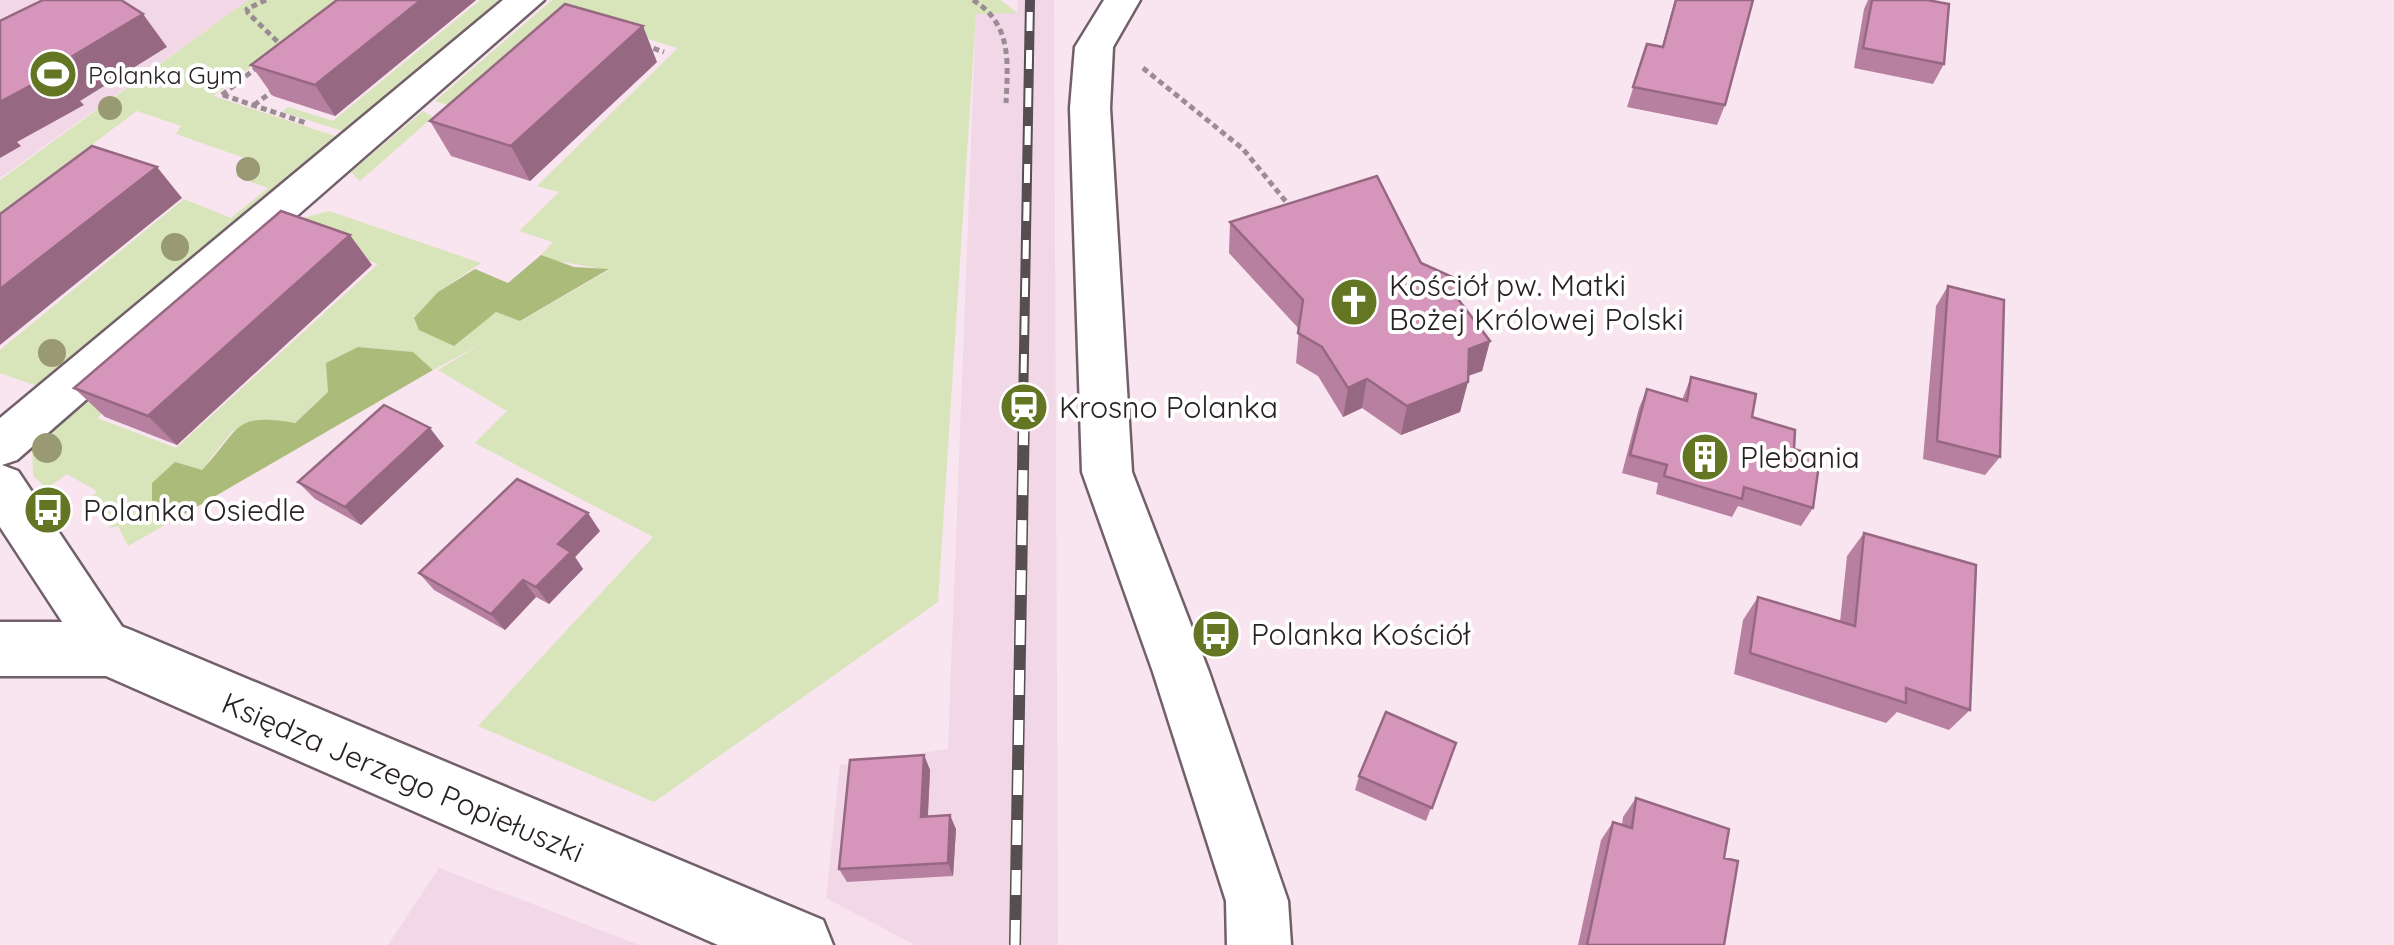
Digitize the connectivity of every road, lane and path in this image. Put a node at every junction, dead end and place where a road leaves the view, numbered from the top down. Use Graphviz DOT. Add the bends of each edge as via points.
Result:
graph roads {
  1 [pos="266,0"];
  2 [pos="526,0"];
  3 [pos="973,0"];
  4 [pos="1122,0"];
  5 [pos="632,42"];
  6 [pos="664,52"];
  7 [pos="1134,62"];
  8 [pos="283,83"];
  9 [pos="1006,103"];
  10 [pos="254,105"];
  11 [pos="362,141"];
  12 [pos="1296,215"];
  13 [pos="0,446"];
  14 [pos="0,486"];
  15 [pos="0,648"];
  16 [pos="110,649"];
  17 [pos="798,945"];
  18 [pos="1259,945"];
  1 -- 10 [label="path" via="248,13 284,47 222,95"];
  2 -- 11 [label="street"];
  3 -- 9 [label="path" via="990,8 1006,34"];
  4 -- 18 [label="street" via="1094,48 1090,108 1107,472 1256,901"];
  5 -- 6 [label="path"];
  7 -- 12 [label="path" via="1230,132 1266,169"];
  8 -- 10 [label="path"];
  10 -- 11 [label="path"];
  11 -- 13 [label="street"];
  14 -- 16 [label="street"];
  15 -- 16 [label="street, Księdza Jerzego Popiełuszki"];
  16 -- 17 [label="street, Księdza Jerzego Popiełuszki"];
}
